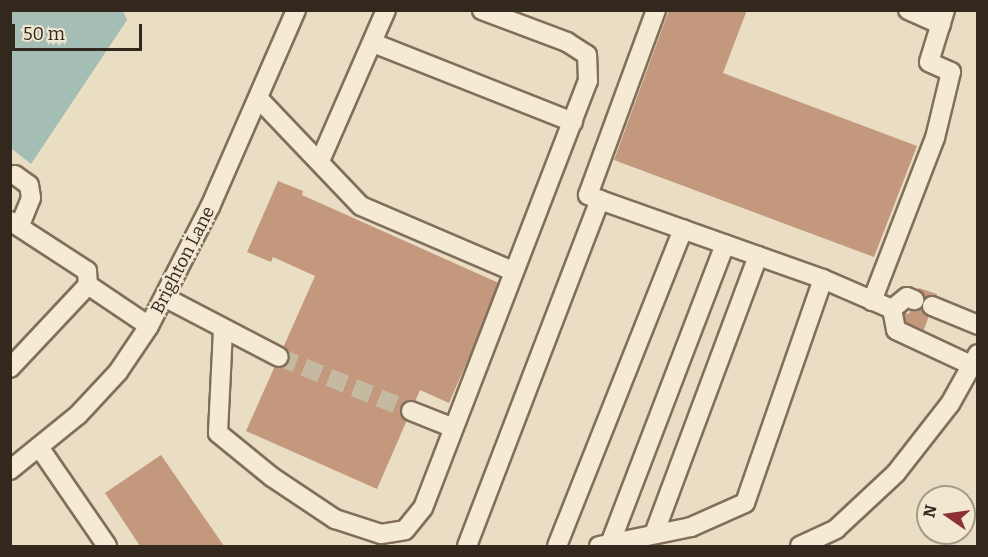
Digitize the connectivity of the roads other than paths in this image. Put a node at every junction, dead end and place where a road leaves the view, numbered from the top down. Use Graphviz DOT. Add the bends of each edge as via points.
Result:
graph roads {
  1 [pos="296,10"];
  2 [pos="386,10"];
  3 [pos="482,10"];
  4 [pos="656,10"];
  5 [pos="908,10"];
  6 [pos="943,18"];
  7 [pos="373,43"];
  8 [pos="258,98"];
  9 [pos="573,122"];
  10 [pos="320,161"];
  11 [pos="15,175"];
  12 [pos="600,200"];
  13 [pos="15,224"];
  14 [pos="684,229"];
  15 [pos="725,244"];
  16 [pos="758,256"];
  17 [pos="513,271"];
  18 [pos="823,279"];
  19 [pos="88,285"];
  20 [pos="166,298"];
  21 [pos="914,300"];
  22 [pos="872,301"];
  23 [pos="932,306"];
  24 [pos="892,309"];
  25 [pos="978,325"];
  26 [pos="149,326"];
  27 [pos="223,330"];
  28 [pos="279,357"];
  29 [pos="974,359"];
  30 [pos="12,366"];
  31 [pos="411,411"];
  32 [pos="451,427"];
  33 [pos="39,447"];
  34 [pos="10,470"];
  35 [pos="654,534"];
  36 [pos="604,545"];
  37 [pos="107,546"];
  38 [pos="467,546"];
  39 [pos="557,546"];
  40 [pos="800,546"];
  1 -- 8 [label="street, Brighton Lane"];
  2 -- 7 [label="street"];
  3 -- 9 [label="street" via="567,42 587,55 588,81"];
  4 -- 12 [label="street" via="588,195"];
  5 -- 6 [label="street"];
  6 -- 22 [label="street" via="929,62 951,72 935,138"];
  7 -- 9 [label="street"];
  7 -- 10 [label="street"];
  8 -- 10 [label="street"];
  8 -- 20 [label="street, Brighton Lane"];
  9 -- 17 [label="street"];
  10 -- 17 [label="street" via="361,206"];
  11 -- 13 [label="street" via="28,185 31,198"];
  12 -- 14 [label="street"];
  12 -- 38 [label="street"];
  13 -- 19 [label="street" via="87,271"];
  14 -- 15 [label="street"];
  14 -- 39 [label="street"];
  15 -- 16 [label="street"];
  15 -- 36 [label="street"];
  16 -- 18 [label="street"];
  16 -- 35 [label="street"];
  17 -- 32 [label="street"];
  18 -- 22 [label="street"];
  18 -- 35 [label="street" via="745,503 691,527"];
  19 -- 26 [label="street"];
  19 -- 30 [label="street"];
  20 -- 26 [label="street, Brighton Lane"];
  20 -- 27 [label="street"];
  21 -- 24 [label="street" via="907,297"];
  22 -- 24 [label="street"];
  23 -- 25 [label="street"];
  24 -- 29 [label="street" via="896,330"];
  26 -- 33 [label="street, Brighton Lane" via="118,372 78,415"];
  27 -- 28 [label="street"];
  27 -- 32 [label="street" via="218,434 272,477 335,519 381,534 405,530 423,508"];
  29 -- 40 [label="street" via="950,404 896,473 836,529"];
  31 -- 32 [label="street"];
  33 -- 34 [label="street, Brighton Lane"];
  33 -- 37 [label="street"];
  35 -- 36 [label="street"];
}
